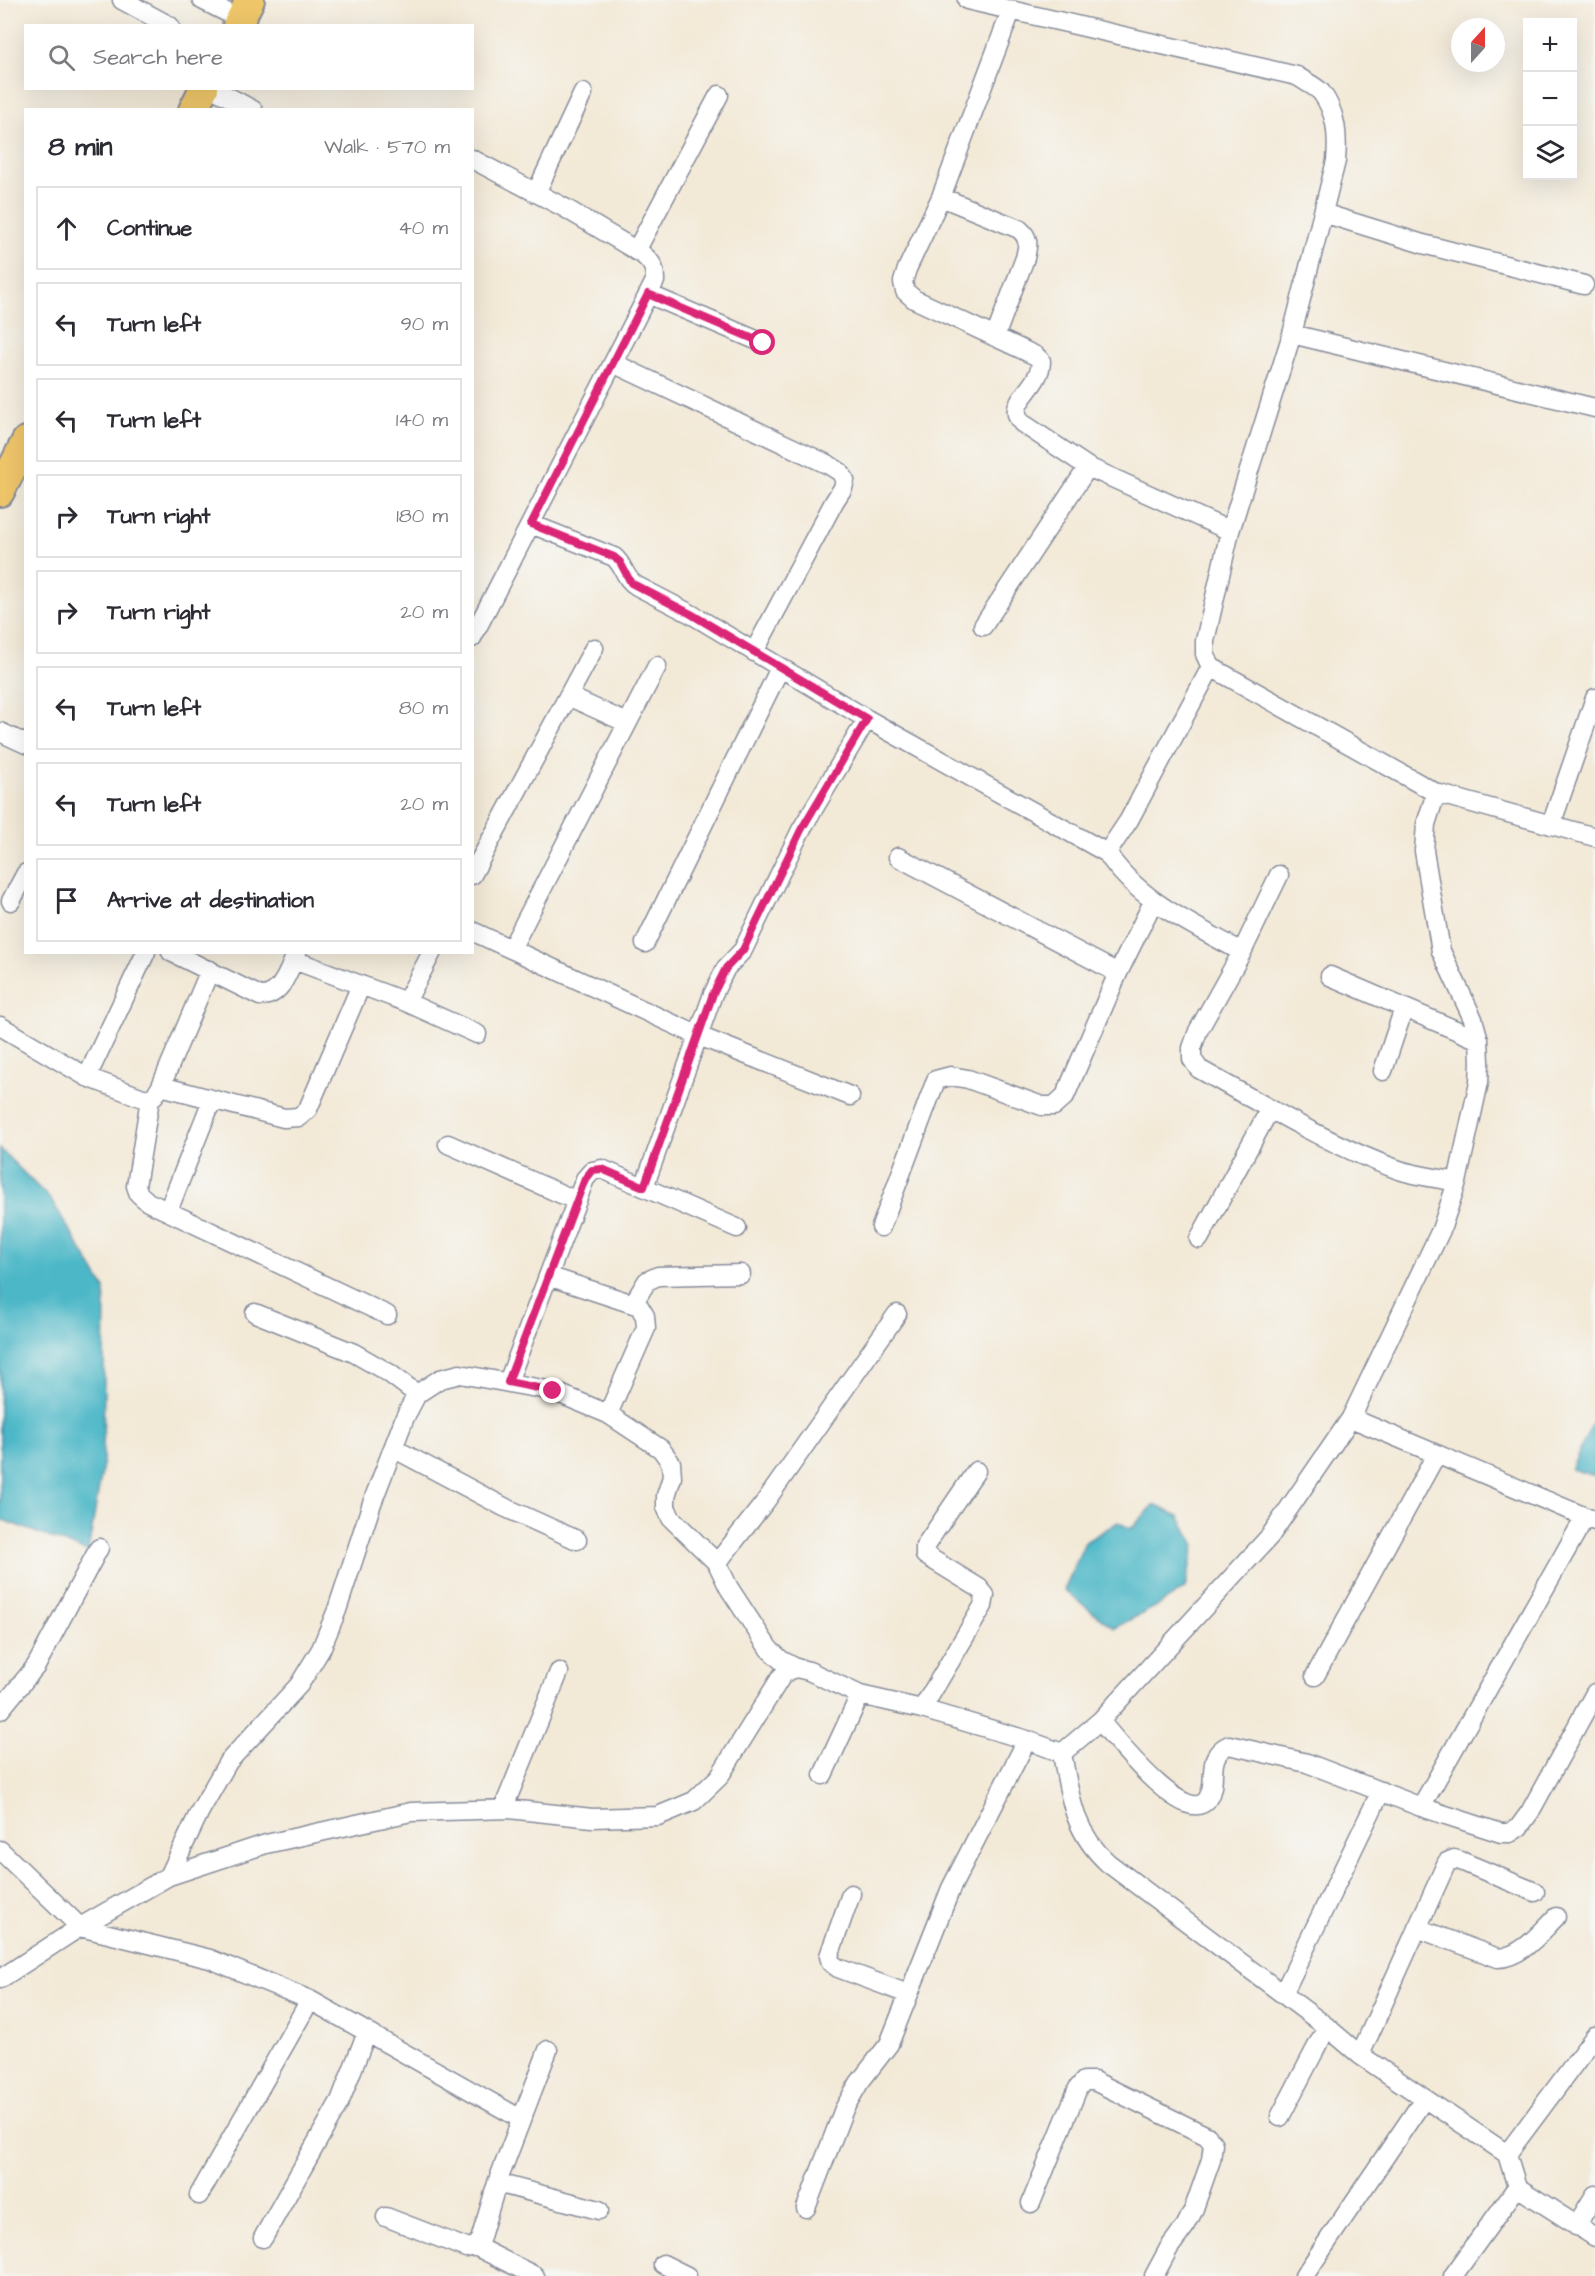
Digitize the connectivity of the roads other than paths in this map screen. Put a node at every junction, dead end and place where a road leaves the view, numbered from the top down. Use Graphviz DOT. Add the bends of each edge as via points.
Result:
graph roads {
  1 [pos="123,0"];
  2 [pos="202,0"];
  3 [pos="967,0"];
  4 [pos="1011,11"];
  5 [pos="242,15"];
  6 [pos="166,24"];
  7 [pos="203,90"];
  8 [pos="216,90"];
  9 [pos="583,93"];
  10 [pos="719,95"];
  11 [pos="195,108"];
  12 [pos="249,108"];
  13 [pos="474,160"];
  14 [pos="536,193"];
  15 [pos="941,197"];
  16 [pos="1323,213"];
  17 [pos="636,251"];
  18 [pos="1584,285"];
  19 [pos="648,294"];
  20 [pos="1292,334"];
  21 [pos="995,337"];
  22 [pos="763,343"];
  23 [pos="613,363"];
  24 [pos="1595,408"];
  25 [pos="24,445"];
  26 [pos="1088,467"];
  27 [pos="0,492"];
  28 [pos="531,524"];
  29 [pos="1230,531"];
  30 [pos="983,626"];
  31 [pos="474,634"];
  32 [pos="594,648"];
  33 [pos="754,652"];
  34 [pos="657,666"];
  35 [pos="1211,667"];
  36 [pos="780,668"];
  37 [pos="568,696"];
  38 [pos="1595,698"];
  39 [pos="867,719"];
  40 [pos="627,723"];
  41 [pos="0,732"];
  42 [pos="24,743"];
  43 [pos="1436,793"];
  44 [pos="1551,825"];
  45 [pos="1595,837"];
  46 [pos="478,852"];
  47 [pos="1107,854"];
  48 [pos="897,857"];
  49 [pos="474,867"];
  50 [pos="1279,875"];
  51 [pos="24,877"];
  52 [pos="11,901"];
  53 [pos="1153,902"];
  54 [pos="474,932"];
  55 [pos="645,943"];
  56 [pos="511,949"];
  57 [pos="1242,952"];
  58 [pos="145,954"];
  59 [pos="175,954"];
  60 [pos="431,954"];
  61 [pos="296,956"];
  62 [pos="210,970"];
  63 [pos="1118,973"];
  64 [pos="1330,976"];
  65 [pos="361,985"];
  66 [pos="406,1002"];
  67 [pos="1404,1008"];
  68 [pos="0,1026"];
  69 [pos="477,1034"];
  70 [pos="699,1036"];
  71 [pos="1479,1040"];
  72 [pos="1383,1071"];
  73 [pos="87,1077"];
  74 [pos="155,1092"];
  75 [pos="850,1096"];
  76 [pos="212,1100"];
  77 [pos="1270,1109"];
  78 [pos="448,1144"];
  79 [pos="1457,1182"];
  80 [pos="644,1187"];
  81 [pos="577,1201"];
  82 [pos="168,1211"];
  83 [pos="881,1227"];
  84 [pos="737,1228"];
  85 [pos="1199,1239"];
  86 [pos="741,1274"];
  87 [pos="548,1276"];
  88 [pos="633,1304"];
  89 [pos="255,1312"];
  90 [pos="897,1314"];
  91 [pos="387,1315"];
  92 [pos="508,1382"];
  93 [pos="417,1394"];
  94 [pos="608,1414"];
  95 [pos="1351,1418"];
  96 [pos="393,1448"];
  97 [pos="1436,1455"];
  98 [pos="976,1471"];
  99 [pos="1590,1519"];
  100 [pos="577,1540"];
  101 [pos="99,1548"];
  102 [pos="717,1563"];
  103 [pos="796,1668"];
  104 [pos="559,1672"];
  105 [pos="1315,1676"];
  106 [pos="1595,1693"];
  107 [pos="860,1695"];
  108 [pos="922,1709"];
  109 [pos="0,1710"];
  110 [pos="1100,1721"];
  111 [pos="1027,1740"];
  112 [pos="1062,1753"];
  113 [pos="823,1775"];
  114 [pos="1381,1791"];
  115 [pos="1421,1807"];
  116 [pos="503,1809"];
  117 [pos="0,1850"];
  118 [pos="169,1876"];
  119 [pos="1535,1892"];
  120 [pos="851,1894"];
  121 [pos="1556,1917"];
  122 [pos="80,1927"];
  123 [pos="1417,1928"];
  124 [pos="0,1979"];
  125 [pos="908,1994"];
  126 [pos="1282,1994"];
  127 [pos="310,2001"];
  128 [pos="1327,2027"];
  129 [pos="367,2032"];
  130 [pos="1595,2036"];
  131 [pos="548,2050"];
  132 [pos="1360,2055"];
  133 [pos="1424,2099"];
  134 [pos="1280,2117"];
  135 [pos="521,2119"];
  136 [pos="1507,2154"];
  137 [pos="497,2183"];
  138 [pos="1517,2187"];
  139 [pos="199,2195"];
  140 [pos="1595,2196"];
  141 [pos="1031,2203"];
  142 [pos="806,2208"];
  143 [pos="599,2210"];
  144 [pos="386,2217"];
  145 [pos="1576,2226"];
  146 [pos="1595,2237"];
  147 [pos="263,2238"];
  148 [pos="475,2246"];
  149 [pos="663,2264"];
  150 [pos="535,2276"];
  151 [pos="687,2276"];
  152 [pos="1154,2276"];
  153 [pos="1304,2276"];
  154 [pos="1453,2276"];
  1 -- 6 [label="street"];
  2 -- 5 [label="street"];
  3 -- 4 [label="street"];
  4 -- 15 [label="street"];
  4 -- 16 [label="street" via="1297,76 1320,91 1336,121 1336,161"];
  7 -- 11 [label="main road"];
  8 -- 12 [label="street"];
  9 -- 14 [label="street"];
  10 -- 17 [label="street"];
  13 -- 14 [label="street"];
  14 -- 17 [label="street"];
  15 -- 21 [label="street" via="1019,229 1026,236 1029,244 1025,258"];
  15 -- 21 [label="street" via="907,269 905,291 914,299"];
  16 -- 18 [label="street" via="1423,244"];
  16 -- 20 [label="street"];
  17 -- 19 [label="street" via="651,261 655,269 655,281"];
  19 -- 22 [label="street"];
  19 -- 23 [label="street"];
  20 -- 24 [label="street"];
  20 -- 29 [label="street"];
  21 -- 26 [label="street" via="1041,361 1035,383 1018,403 1017,417"];
  23 -- 28 [label="street"];
  23 -- 33 [label="street" via="830,465 845,480"];
  25 -- 27 [label="main road"];
  26 -- 29 [label="street"];
  26 -- 30 [label="street"];
  28 -- 31 [label="street"];
  28 -- 33 [label="street" via="614,557 631,583"];
  29 -- 35 [label="street" via="1205,641"];
  32 -- 37 [label="street"];
  33 -- 36 [label="street"];
  34 -- 40 [label="street"];
  35 -- 43 [label="street"];
  35 -- 47 [label="street" via="1130,820"];
  36 -- 39 [label="street"];
  36 -- 55 [label="street"];
  37 -- 40 [label="street"];
  37 -- 46 [label="street"];
  38 -- 44 [label="street"];
  39 -- 47 [label="street"];
  39 -- 70 [label="street" via="801,830 743,950 726,968"];
  40 -- 56 [label="street"];
  41 -- 42 [label="street"];
  43 -- 44 [label="street"];
  43 -- 71 [label="street" via="1426,824 1424,851 1441,951"];
  44 -- 45 [label="street"];
  46 -- 49 [label="street"];
  47 -- 53 [label="street" via="1118,870"];
  48 -- 63 [label="street"];
  50 -- 57 [label="street"];
  51 -- 52 [label="street"];
  53 -- 57 [label="street"];
  53 -- 63 [label="street"];
  54 -- 56 [label="street"];
  56 -- 70 [label="street"];
  57 -- 77 [label="street" via="1198,1031 1192,1059 1199,1069"];
  58 -- 73 [label="street"];
  59 -- 62 [label="street"];
  60 -- 66 [label="street"];
  61 -- 62 [label="street" via="277,992 269,997"];
  61 -- 65 [label="street"];
  62 -- 74 [label="street"];
  63 -- 83 [label="street" via="1065,1096 1054,1106 1042,1106 968,1079 951,1076 936,1080"];
  64 -- 67 [label="street"];
  65 -- 66 [label="street"];
  65 -- 76 [label="street" via="308,1108 299,1117 284,1118"];
  66 -- 69 [label="street"];
  67 -- 71 [label="street"];
  67 -- 72 [label="street"];
  68 -- 73 [label="street"];
  70 -- 75 [label="street"];
  70 -- 80 [label="street"];
  71 -- 79 [label="street" via="1479,1082"];
  73 -- 74 [label="street" via="143,1098"];
  74 -- 76 [label="street"];
  74 -- 82 [label="street" via="136,1186 148,1202"];
  76 -- 82 [label="street"];
  77 -- 79 [label="street" via="1365,1156 1401,1170"];
  77 -- 85 [label="street"];
  78 -- 81 [label="street"];
  79 -- 95 [label="street" via="1441,1230"];
  80 -- 81 [label="street" via="602,1169 592,1170"];
  80 -- 84 [label="street"];
  81 -- 87 [label="street"];
  82 -- 91 [label="street"];
  86 -- 88 [label="street" via="658,1276 646,1281"];
  87 -- 88 [label="street"];
  87 -- 92 [label="street"];
  88 -- 94 [label="street" via="645,1316 646,1328"];
  89 -- 93 [label="street" via="354,1353"];
  90 -- 102 [label="street" via="765,1502"];
  92 -- 93 [label="street" via="460,1374 440,1379"];
  92 -- 94 [label="street" via="553,1391"];
  93 -- 96 [label="street"];
  94 -- 102 [label="street" via="661,1449 671,1462 666,1508 671,1518"];
  95 -- 97 [label="street"];
  95 -- 110 [label="street" via="1270,1536"];
  96 -- 100 [label="street" via="504,1507"];
  96 -- 118 [label="street" via="321,1649 299,1685 228,1762"];
  97 -- 99 [label="street"];
  97 -- 105 [label="street"];
  98 -- 108 [label="street" via="925,1546 925,1556 979,1588 985,1595 983,1605"];
  99 -- 115 [label="street"];
  101 -- 109 [label="street" via="36,1666"];
  102 -- 103 [label="street" via="769,1649"];
  103 -- 107 [label="street"];
  103 -- 116 [label="street" via="781,1677 719,1777 694,1801 647,1817 592,1818"];
  104 -- 116 [label="street"];
  106 -- 115 [label="street" via="1530,1812 1510,1833"];
  107 -- 108 [label="street"];
  107 -- 113 [label="street"];
  108 -- 111 [label="street"];
  110 -- 112 [label="street"];
  110 -- 114 [label="street" via="1149,1777 1193,1806 1203,1804 1209,1797 1215,1757 1229,1745 1307,1763"];
  111 -- 112 [label="street"];
  111 -- 125 [label="street" via="951,1888"];
  112 -- 126 [label="street" via="1074,1813 1092,1849"];
  114 -- 115 [label="street"];
  114 -- 126 [label="street"];
  116 -- 118 [label="street" via="411,1812 266,1844"];
  117 -- 122 [label="street"];
  118 -- 122 [label="street"];
  119 -- 123 [label="street" via="1454,1859 1447,1862"];
  120 -- 125 [label="street" via="829,1956 831,1963"];
  121 -- 123 [label="street" via="1519,1952 1498,1958"];
  122 -- 124 [label="street"];
  122 -- 127 [label="street" via="210,1959"];
  123 -- 132 [label="street"];
  125 -- 142 [label="street" via="889,2044 844,2109"];
  126 -- 128 [label="street"];
  127 -- 129 [label="street"];
  127 -- 139 [label="street"];
  128 -- 132 [label="street"];
  128 -- 134 [label="street"];
  129 -- 135 [label="street"];
  129 -- 147 [label="street" via="340,2101"];
  130 -- 136 [label="street"];
  131 -- 135 [label="street"];
  132 -- 133 [label="street"];
  133 -- 136 [label="street"];
  133 -- 153 [label="street"];
  135 -- 137 [label="street"];
  136 -- 138 [label="street"];
  137 -- 143 [label="street"];
  137 -- 148 [label="street"];
  138 -- 145 [label="street"];
  138 -- 154 [label="street"];
  140 -- 145 [label="street"];
  141 -- 152 [label="street" via="1084,2081 1094,2081 1207,2136 1213,2144 1211,2160 1193,2211"];
  144 -- 148 [label="street" via="466,2248"];
  145 -- 146 [label="street"];
  148 -- 150 [label="street"];
  149 -- 151 [label="street"];
}
